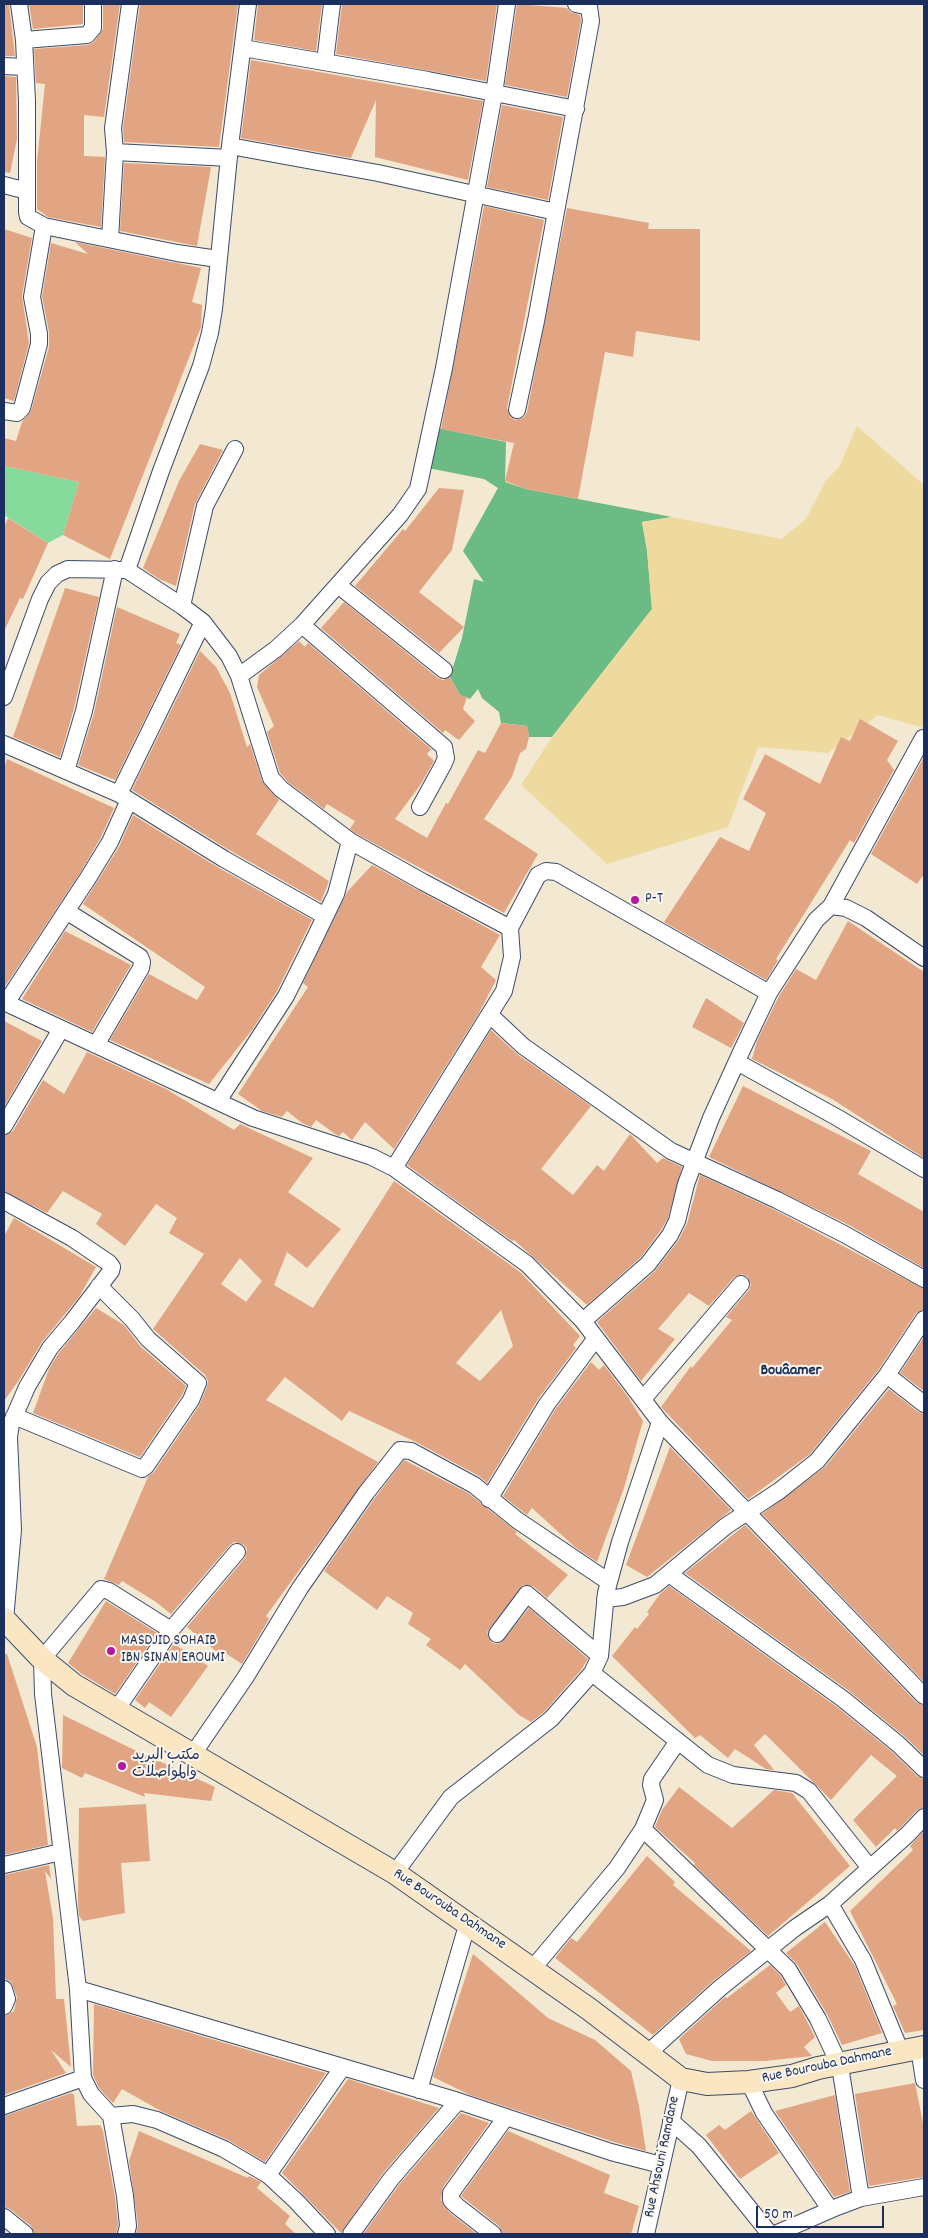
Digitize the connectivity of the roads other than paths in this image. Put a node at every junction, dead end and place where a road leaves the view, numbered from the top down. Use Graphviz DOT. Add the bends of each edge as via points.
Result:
graph roads {
  1 [pos="18,4"];
  2 [pos="93,4"];
  3 [pos="130,4"];
  4 [pos="248,4"];
  5 [pos="332,4"];
  6 [pos="507,4"];
  7 [pos="576,4"];
  8 [pos="24,40"];
  9 [pos="243,48"];
  10 [pos="325,62"];
  11 [pos="4,66"];
  12 [pos="25,67"];
  13 [pos="494,94"];
  14 [pos="576,110"];
  15 [pos="115,152"];
  16 [pos="230,152"];
  17 [pos="4,185"];
  18 [pos="27,191"];
  19 [pos="475,194"];
  20 [pos="556,212"];
  21 [pos="44,226"];
  22 [pos="110,240"];
  23 [pos="218,258"];
  24 [pos="517,410"];
  25 [pos="4,411"];
  26 [pos="235,449"];
  27 [pos="121,570"];
  28 [pos="338,585"];
  29 [pos="182,606"];
  30 [pos="203,622"];
  31 [pos="302,625"];
  32 [pos="444,670"];
  33 [pos="239,676"];
  34 [pos="4,697"];
  35 [pos="923,738"];
  36 [pos="4,744"];
  37 [pos="66,771"];
  38 [pos="124,797"];
  39 [pos="420,807"];
  40 [pos="350,841"];
  41 [pos="831,906"];
  42 [pos="66,911"];
  43 [pos="325,916"];
  44 [pos="510,928"];
  45 [pos="924,958"];
  46 [pos="769,993"];
  47 [pos="5,1003"];
  48 [pos="490,1015"];
  49 [pos="61,1029"];
  50 [pos="96,1045"];
  51 [pos="737,1062"];
  52 [pos="218,1101"];
  53 [pos="4,1126"];
  54 [pos="695,1162"];
  55 [pos="394,1168"];
  56 [pos="924,1170"];
  57 [pos="4,1201"];
  58 [pos="924,1279"];
  59 [pos="741,1284"];
  60 [pos="99,1286"];
  61 [pos="924,1319"];
  62 [pos="583,1321"];
  63 [pos="596,1338"];
  64 [pos="887,1375"];
  65 [pos="643,1399"];
  66 [pos="924,1404"];
  67 [pos="14,1416"];
  68 [pos="660,1422"];
  69 [pos="489,1499"];
  70 [pos="750,1512"];
  71 [pos="237,1552"];
  72 [pos="669,1574"];
  73 [pos="609,1582"];
  74 [pos="605,1599"];
  75 [pos="4,1620"];
  76 [pos="170,1630"];
  77 [pos="497,1634"];
  78 [pos="600,1656"];
  79 [pos="42,1659"];
  80 [pos="592,1673"];
  81 [pos="924,1696"];
  82 [pos="116,1710"];
  83 [pos="678,1742"];
  84 [pos="193,1754"];
  85 [pos="924,1769"];
  86 [pos="924,1817"];
  87 [pos="643,1829"];
  88 [pos="61,1852"];
  89 [pos="4,1865"];
  90 [pos="870,1868"];
  91 [pos="395,1873"];
  92 [pos="830,1904"];
  93 [pos="468,1922"];
  94 [pos="768,1950"];
  95 [pos="533,1968"];
  96 [pos="4,1989"];
  97 [pos="78,1989"];
  98 [pos="4,2006"];
  99 [pos="915,2048"];
  100 [pos="648,2053"];
  101 [pos="840,2066"];
  102 [pos="342,2068"];
  103 [pos="83,2078"];
  104 [pos="680,2079"];
  105 [pos="924,2080"];
  106 [pos="749,2082"];
  107 [pos="419,2090"];
  108 [pos="458,2101"];
  109 [pos="4,2106"];
  110 [pos="111,2116"];
  111 [pos="506,2117"];
  112 [pos="670,2120"];
  113 [pos="661,2165"];
  114 [pos="268,2176"];
  115 [pos="924,2187"];
  116 [pos="861,2198"];
  117 [pos="830,2210"];
  118 [pos="4,2217"];
  119 [pos="25,2234"];
  120 [pos="126,2234"];
  121 [pos="327,2234"];
  122 [pos="351,2234"];
  123 [pos="493,2234"];
  124 [pos="646,2234"];
  125 [pos="770,2234"];
  126 [pos="775,2234"];
  1 -- 8 [label="street"];
  2 -- 8 [label="street" via="93,28 87,35"];
  3 -- 15 [label="street" via="114,111 112,137"];
  4 -- 9 [label="street"];
  5 -- 10 [label="street"];
  6 -- 13 [label="street"];
  7 -- 14 [label="street" via="591,11"];
  8 -- 12 [label="street"];
  9 -- 10 [label="street"];
  9 -- 16 [label="street"];
  10 -- 13 [label="street"];
  11 -- 12 [label="street"];
  12 -- 18 [label="street"];
  13 -- 14 [label="street"];
  13 -- 19 [label="street"];
  14 -- 20 [label="street"];
  15 -- 16 [label="street"];
  15 -- 22 [label="street"];
  16 -- 19 [label="street"];
  16 -- 23 [label="street"];
  17 -- 18 [label="street"];
  18 -- 21 [label="street" via="28,217"];
  19 -- 20 [label="street"];
  19 -- 28 [label="street" via="444,368 418,489 400,515"];
  20 -- 24 [label="street"];
  21 -- 22 [label="street"];
  21 -- 25 [label="street" via="32,297 39,344 22,408 17,413"];
  22 -- 23 [label="street"];
  23 -- 27 [label="street" via="210,333 201,366"];
  26 -- 29 [label="street" via="205,506"];
  27 -- 29 [label="street"];
  27 -- 34 [label="street" via="68,569 48,583"];
  27 -- 37 [label="street"];
  28 -- 31 [label="street"];
  28 -- 32 [label="street"];
  29 -- 30 [label="street"];
  30 -- 33 [label="street" via="229,656"];
  30 -- 38 [label="street"];
  31 -- 33 [label="street" via="276,650"];
  31 -- 39 [label="street" via="444,747 446,758"];
  33 -- 40 [label="street" via="271,778 280,789"];
  35 -- 41 [label="street"];
  36 -- 37 [label="street"];
  37 -- 38 [label="street"];
  38 -- 42 [label="street" via="110,842"];
  38 -- 43 [label="street"];
  40 -- 43 [label="street" via="336,894"];
  40 -- 44 [label="street"];
  41 -- 45 [label="street" via="846,908 866,918"];
  41 -- 46 [label="street" via="816,920"];
  42 -- 47 [label="street"];
  42 -- 50 [label="street" via="142,962"];
  43 -- 52 [label="street" via="286,996"];
  44 -- 46 [label="street" via="538,875 546,871 556,872"];
  44 -- 48 [label="street" via="510,971 504,991"];
  46 -- 51 [label="street"];
  47 -- 49 [label="street"];
  48 -- 54 [label="street" via="523,1046 573,1082 671,1151"];
  48 -- 55 [label="street"];
  49 -- 50 [label="street"];
  49 -- 53 [label="street"];
  50 -- 52 [label="street"];
  51 -- 54 [label="street"];
  51 -- 56 [label="street"];
  52 -- 55 [label="street" via="253,1118 372,1157"];
  54 -- 58 [label="street" via="844,1234"];
  54 -- 62 [label="street" via="670,1235 648,1264"];
  55 -- 62 [label="street" via="527,1264"];
  57 -- 60 [label="street" via="72,1238 109,1263 112,1271"];
  59 -- 65 [label="street"];
  60 -- 67 [label="street" via="50,1348"];
  60 -- 67 [label="street" via="132,1318 148,1339 196,1380 198,1387 191,1400 142,1469"];
  61 -- 64 [label="street"];
  62 -- 63 [label="street"];
  63 -- 65 [label="street"];
  63 -- 69 [label="street" via="547,1404"];
  64 -- 66 [label="street"];
  64 -- 70 [label="street" via="817,1461"];
  65 -- 68 [label="street"];
  67 -- 75 [label="street" via="9,1437 13,1530"];
  68 -- 70 [label="street"];
  68 -- 73 [label="street"];
  69 -- 73 [label="street"];
  69 -- 84 [label="street" via="461,1477 412,1451 400,1450 300,1588 245,1678"];
  70 -- 72 [label="street" via="726,1526"];
  70 -- 81 [label="street" via="809,1579"];
  71 -- 76 [label="street"];
  72 -- 74 [label="street" via="640,1592 623,1598"];
  72 -- 85 [label="street" via="843,1699"];
  73 -- 74 [label="street"];
  74 -- 78 [label="street"];
  75 -- 79 [label="street, Rue Bourouba Dahmane"];
  76 -- 79 [label="street" via="101,1589"];
  76 -- 82 [label="street"];
  77 -- 78 [label="street" via="527,1594"];
  78 -- 80 [label="street"];
  79 -- 82 [label="street, Rue Bourouba Dahmane" via="74,1685"];
  79 -- 88 [label="street"];
  80 -- 83 [label="street"];
  80 -- 91 [label="street" via="551,1719 451,1798"];
  82 -- 84 [label="street, Rue Bourouba Dahmane"];
  83 -- 87 [label="street" via="652,1778 655,1800"];
  83 -- 90 [label="street" via="708,1765 733,1775 785,1780 809,1791"];
  84 -- 91 [label="street, Rue Bourouba Dahmane"];
  86 -- 90 [label="street"];
  87 -- 94 [label="street"];
  87 -- 95 [label="street" via="617,1868"];
  88 -- 89 [label="street"];
  88 -- 97 [label="street"];
  90 -- 92 [label="street"];
  91 -- 93 [label="street, Rue Bourouba Dahmane"];
  92 -- 94 [label="street"];
  92 -- 99 [label="street"];
  93 -- 95 [label="street, Rue Bourouba Dahmane"];
  93 -- 107 [label="street"];
  94 -- 100 [label="street"];
  94 -- 101 [label="street" via="788,1969 818,2019"];
  95 -- 100 [label="street, Rue Bourouba Dahmane"];
  96 -- 98 [label="street" via="7,1999"];
  97 -- 102 [label="street"];
  97 -- 103 [label="street"];
  99 -- 101 [label="street, Rue Bourouba Dahmane"];
  99 -- 105 [label="street"];
  100 -- 104 [label="street, Rue Bourouba Dahmane"];
  101 -- 106 [label="street, Rue Bourouba Dahmane"];
  101 -- 116 [label="street"];
  102 -- 107 [label="street"];
  102 -- 114 [label="street"];
  103 -- 109 [label="street"];
  103 -- 110 [label="street" via="91,2094"];
  104 -- 106 [label="street, Rue Bourouba Dahmane" via="707,2084"];
  104 -- 112 [label="street, Rue Ahsouni Ramdane"];
  106 -- 117 [label="street" via="764,2113"];
  107 -- 108 [label="street"];
  108 -- 111 [label="street"];
  108 -- 122 [label="street" via="391,2179"];
  110 -- 114 [label="street" via="133,2114 157,2120 224,2149"];
  110 -- 120 [label="street" via="125,2196"];
  111 -- 113 [label="street" via="610,2152"];
  111 -- 123 [label="street" via="451,2193 457,2206"];
  112 -- 113 [label="street, Rue Ahsouni Ramdane"];
  112 -- 125 [label="street" via="700,2146"];
  113 -- 124 [label="street, Rue Ahsouni Ramdane"];
  114 -- 121 [label="street"];
  115 -- 116 [label="street"];
  116 -- 117 [label="street"];
  117 -- 126 [label="street"];
  118 -- 119 [label="street"];
}
